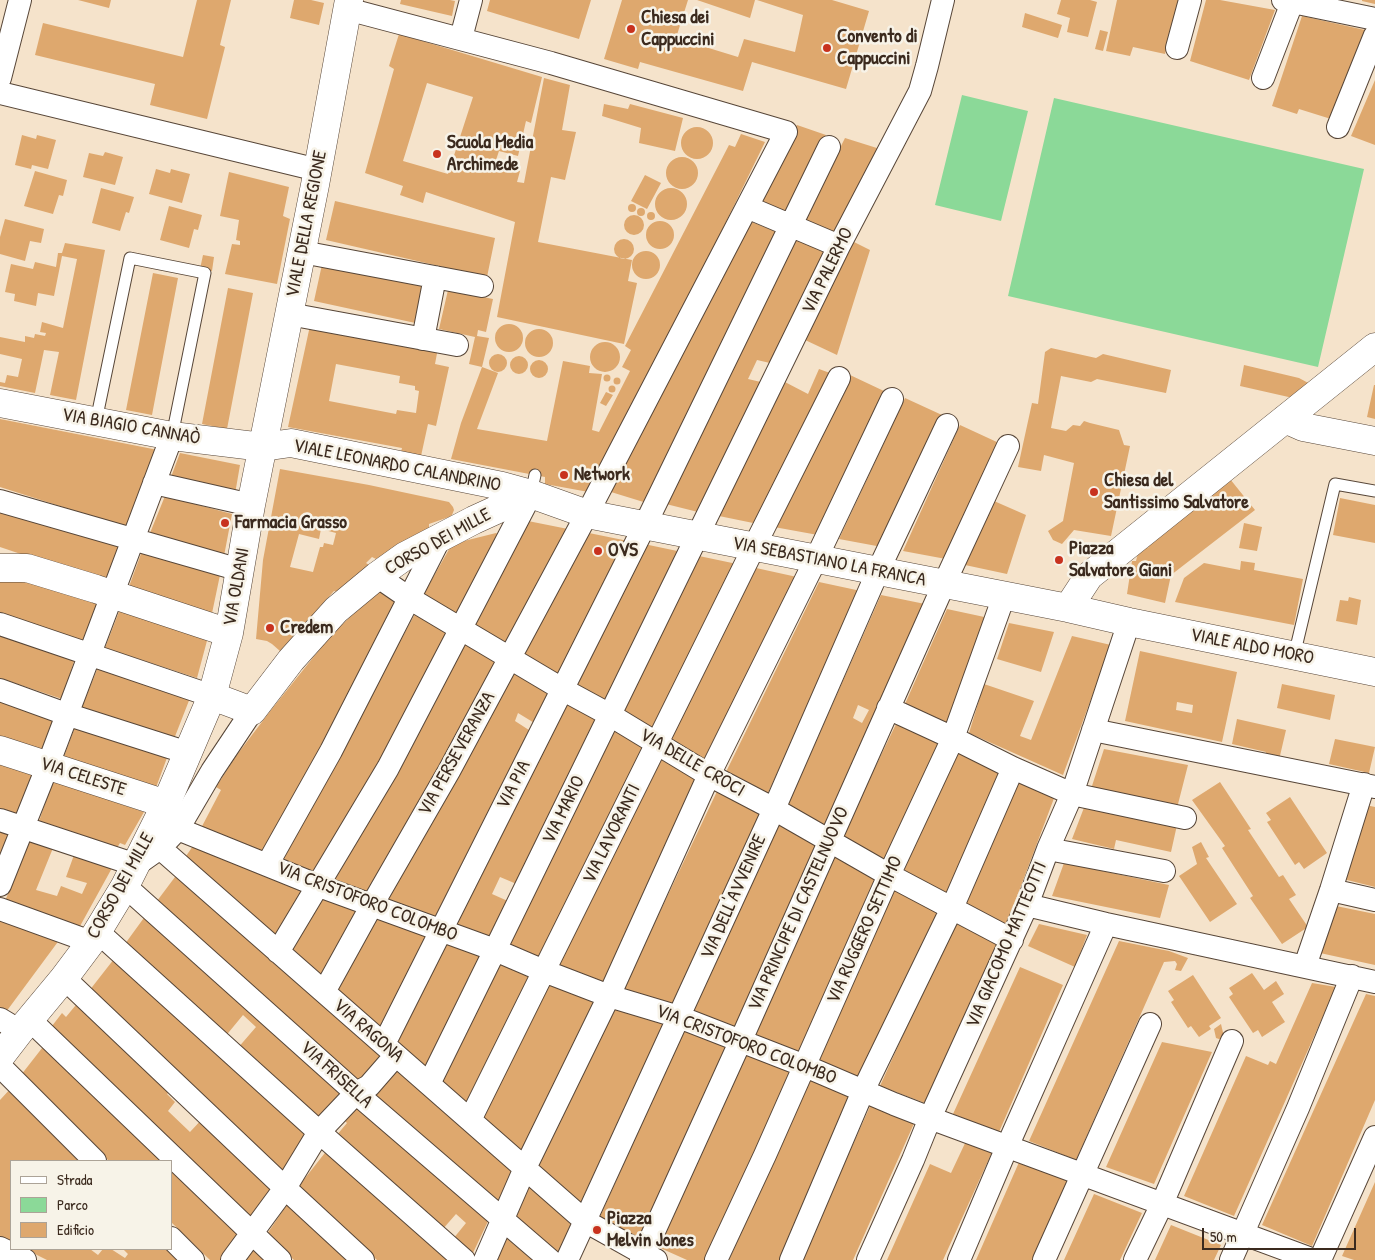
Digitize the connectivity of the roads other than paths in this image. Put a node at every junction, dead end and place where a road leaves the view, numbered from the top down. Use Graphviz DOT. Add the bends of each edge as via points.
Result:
graph roads {
  1 [pos="20,0"];
  2 [pos="471,0"];
  3 [pos="943,0"];
  4 [pos="1190,0"];
  5 [pos="1289,1"];
  6 [pos="348,4"];
  7 [pos="1375,19"];
  8 [pos="1375,35"];
  9 [pos="461,38"];
  10 [pos="1177,48"];
  11 [pos="0,78"];
  12 [pos="1263,78"];
  13 [pos="0,93"];
  14 [pos="1338,127"];
  15 [pos="829,147"];
  16 [pos="318,170"];
  17 [pos="747,207"];
  18 [pos="791,226"];
  19 [pos="840,246"];
  20 [pos="302,252"];
  21 [pos="435,277"];
  22 [pos="482,286"];
  23 [pos="289,314"];
  24 [pos="423,339"];
  25 [pos="457,345"];
  26 [pos="1375,347"];
  27 [pos="839,378"];
  28 [pos="892,399"];
  29 [pos="0,403"];
  30 [pos="1285,419"];
  31 [pos="96,422"];
  32 [pos="947,425"];
  33 [pos="172,436"];
  34 [pos="1375,441"];
  35 [pos="1008,446"];
  36 [pos="263,447"];
  37 [pos="154,483"];
  38 [pos="533,485"];
  39 [pos="1375,490"];
  40 [pos="0,501"];
  41 [pos="251,506"];
  42 [pos="587,514"];
  43 [pos="645,526"];
  44 [pos="698,536"];
  45 [pos="440,538"];
  46 [pos="133,539"];
  47 [pos="754,547"];
  48 [pos="816,559"];
  49 [pos="0,560"];
  50 [pos="0,568"];
  51 [pos="27,568"];
  52 [pos="240,570"];
  53 [pos="878,571"];
  54 [pos="377,576"];
  55 [pos="944,584"];
  56 [pos="112,594"];
  57 [pos="1004,596"];
  58 [pos="409,598"];
  59 [pos="1068,608"];
  60 [pos="1129,622"];
  61 [pos="0,624"];
  62 [pos="461,629"];
  63 [pos="229,633"];
  64 [pos="89,654"];
  65 [pos="1294,656"];
  66 [pos="510,658"];
  67 [pos="1375,672"];
  68 [pos="562,689"];
  69 [pos="0,690"];
  70 [pos="212,696"];
  71 [pos="888,708"];
  72 [pos="252,711"];
  73 [pos="66,714"];
  74 [pos="610,715"];
  75 [pos="1093,730"];
  76 [pos="953,738"];
  77 [pos="657,744"];
  78 [pos="0,750"];
  79 [pos="188,753"];
  80 [pos="48,765"];
  81 [pos="1013,768"];
  82 [pos="709,775"];
  83 [pos="1369,785"];
  84 [pos="1072,794"];
  85 [pos="166,804"];
  86 [pos="774,809"];
  87 [pos="1185,818"];
  88 [pos="0,820"];
  89 [pos="22,827"];
  90 [pos="178,829"];
  91 [pos="829,841"];
  92 [pos="160,848"];
  93 [pos="1048,849"];
  94 [pos="268,865"];
  95 [pos="1164,871"];
  96 [pos="889,875"];
  97 [pos="130,876"];
  98 [pos="0,885"];
  99 [pos="319,886"];
  100 [pos="1331,890"];
  101 [pos="1375,900"];
  102 [pos="372,905"];
  103 [pos="1028,905"];
  104 [pos="0,908"];
  105 [pos="952,908"];
  106 [pos="1106,924"];
  107 [pos="442,930"];
  108 [pos="95,937"];
  109 [pos="1012,940"];
  110 [pos="495,950"];
  111 [pos="278,952"];
  112 [pos="1305,966"];
  113 [pos="544,971"];
  114 [pos="1352,976"];
  115 [pos="64,978"];
  116 [pos="1375,982"];
  117 [pos="324,992"];
  118 [pos="609,996"];
  119 [pos="679,1017"];
  120 [pos="16,1023"];
  121 [pos="1150,1024"];
  122 [pos="741,1040"];
  123 [pos="1232,1041"];
  124 [pos="390,1050"];
  125 [pos="0,1057"];
  126 [pos="0,1066"];
  127 [pos="805,1066"];
  128 [pos="428,1084"];
  129 [pos="864,1091"];
  130 [pos="356,1093"];
  131 [pos="930,1118"];
  132 [pos="470,1120"];
  133 [pos="319,1132"];
  134 [pos="1375,1137"];
  135 [pos="1007,1147"];
  136 [pos="94,1160"];
  137 [pos="169,1160"];
  138 [pos="172,1163"];
  139 [pos="525,1168"];
  140 [pos="1083,1174"];
  141 [pos="285,1188"];
  142 [pos="1162,1204"];
  143 [pos="581,1217"];
  144 [pos="502,1220"];
  145 [pos="251,1234"];
  146 [pos="1243,1234"];
  147 [pos="172,1239"];
  148 [pos="0,1248"];
  149 [pos="647,1258"];
  150 [pos="25,1260"];
  151 [pos="193,1260"];
  152 [pos="232,1260"];
  153 [pos="280,1260"];
  154 [pos="363,1260"];
  155 [pos="464,1260"];
  156 [pos="485,1260"];
  157 [pos="550,1260"];
  158 [pos="567,1260"];
  159 [pos="716,1260"];
  160 [pos="791,1260"];
  161 [pos="868,1260"];
  162 [pos="959,1260"];
  163 [pos="1044,1260"];
  164 [pos="1135,1260"];
  165 [pos="1231,1260"];
  166 [pos="1314,1260"];
  167 [pos="1320,1260"];
  1 -- 11 [label="street"];
  2 -- 9 [label="street"];
  3 -- 19 [label="street, VIA PALERMO" via="920,90"];
  4 -- 10 [label="street"];
  5 -- 7 [label="street"];
  5 -- 12 [label="street"];
  6 -- 9 [label="street"];
  6 -- 16 [label="main road, VIALE DELLA REGIONE"];
  8 -- 14 [label="street"];
  9 -- 17 [label="street, VIA PERSEVERANZA" via="786,132"];
  13 -- 16 [label="street"];
  15 -- 18 [label="street, VIA PIA"];
  16 -- 20 [label="main road, VIALE DELLA REGIONE"];
  17 -- 18 [label="street"];
  17 -- 42 [label="street, VIA PERSEVERANZA"];
  18 -- 19 [label="street"];
  18 -- 43 [label="street, VIA PIA"];
  19 -- 44 [label="street, VIA PALERMO"];
  20 -- 21 [label="street"];
  20 -- 23 [label="main road, VIALE DELLA REGIONE"];
  21 -- 22 [label="street"];
  21 -- 24 [label="street"];
  23 -- 24 [label="street"];
  23 -- 36 [label="main road, VIALE DELLA REGIONE"];
  24 -- 25 [label="street"];
  26 -- 30 [label="main road"];
  27 -- 47 [label="street, VIA LAVORANTI"];
  28 -- 48 [label="street"];
  29 -- 31 [label="main road, VIA BIAGIO CANNAÒ"];
  30 -- 34 [label="main road" via="1303,427"];
  30 -- 59 [label="main road" via="1088,576"];
  31 -- 33 [label="main road, VIA BIAGIO CANNAÒ"];
  31 -- 33 [label="lane" via="130,258 205,273"];
  32 -- 53 [label="street, VIA DELL'AVVENIRE"];
  33 -- 36 [label="main road, VIA BIAGIO CANNAÒ"];
  33 -- 37 [label="street"];
  35 -- 55 [label="street, VIA PRINCIPE DI CASTELNUOVO"];
  36 -- 38 [label="main road, VIALE LEONARDO CALANDRINO" via="291,443 502,486"];
  36 -- 41 [label="main road, VIA OLDANI"];
  37 -- 41 [label="street"];
  37 -- 46 [label="street"];
  38 -- 42 [label="main road, VIA SEBASTIANO LA FRANCA"];
  38 -- 45 [label="main road, CORSO DEI MILLE"];
  38 -- 62 [label="street"];
  39 -- 65 [label="lane" via="1335,484"];
  40 -- 46 [label="street"];
  41 -- 52 [label="main road, VIA OLDANI"];
  42 -- 43 [label="main road, VIA SEBASTIANO LA FRANCA"];
  42 -- 66 [label="street, VIA PERSEVERANZA"];
  43 -- 44 [label="main road, VIA SEBASTIANO LA FRANCA"];
  43 -- 68 [label="street, VIA PIA"];
  44 -- 47 [label="main road, VIA SEBASTIANO LA FRANCA"];
  44 -- 74 [label="street, VIA MARIO"];
  45 -- 54 [label="main road, CORSO DEI MILLE" via="405,556"];
  45 -- 58 [label="street"];
  46 -- 52 [label="street"];
  46 -- 56 [label="street"];
  47 -- 48 [label="main road, VIA SEBASTIANO LA FRANCA"];
  47 -- 77 [label="street, VIA LAVORANTI"];
  48 -- 53 [label="main road, VIA SEBASTIANO LA FRANCA"];
  48 -- 82 [label="street"];
  49 -- 51 [label="street"];
  50 -- 51 [label="main road"];
  51 -- 56 [label="main road"];
  52 -- 63 [label="main road, VIA OLDANI"];
  53 -- 55 [label="main road, VIA SEBASTIANO LA FRANCA"];
  53 -- 86 [label="street, VIA DELL'AVVENIRE"];
  54 -- 58 [label="street, VIA DELLE CROCI"];
  54 -- 72 [label="main road, CORSO DEI MILLE" via="336,610 291,660"];
  55 -- 57 [label="main road, VIA SEBASTIANO LA FRANCA"];
  55 -- 71 [label="street, VIA PRINCIPE DI CASTELNUOVO"];
  56 -- 63 [label="main road"];
  56 -- 64 [label="street"];
  57 -- 59 [label="main road, VIA SEBASTIANO LA FRANCA"];
  57 -- 76 [label="street, VIA RUGGERO SETTIMO"];
  58 -- 62 [label="street, VIA DELLE CROCI"];
  58 -- 94 [label="street"];
  59 -- 60 [label="main road, VIA SEBASTIANO LA FRANCA"];
  60 -- 65 [label="main road, VIALE ALDO MORO"];
  60 -- 75 [label="street, VIA GIACOMO MATTEOTTI"];
  61 -- 64 [label="street"];
  62 -- 66 [label="street, VIA DELLE CROCI"];
  62 -- 99 [label="street" via="388,768"];
  63 -- 70 [label="main road, VIA OLDANI"];
  64 -- 70 [label="street"];
  64 -- 73 [label="street"];
  65 -- 67 [label="main road, VIALE ALDO MORO"];
  66 -- 68 [label="street, VIA DELLE CROCI"];
  66 -- 102 [label="street, VIA PERSEVERANZA"];
  68 -- 74 [label="street, VIA DELLE CROCI"];
  68 -- 107 [label="street, VIA PIA"];
  69 -- 73 [label="street"];
  70 -- 72 [label="main road"];
  70 -- 79 [label="main road, CORSO DEI MILLE"];
  71 -- 76 [label="street"];
  71 -- 91 [label="street, VIA PRINCIPE DI CASTELNUOVO"];
  72 -- 90 [label="street"];
  73 -- 79 [label="street"];
  73 -- 80 [label="street"];
  74 -- 77 [label="street, VIA DELLE CROCI"];
  74 -- 110 [label="street, VIA MARIO"];
  75 -- 83 [label="street"];
  75 -- 84 [label="street, VIA GIACOMO MATTEOTTI"];
  76 -- 81 [label="street"];
  76 -- 96 [label="street, VIA RUGGERO SETTIMO"];
  77 -- 82 [label="street, VIA DELLE CROCI"];
  77 -- 113 [label="street, VIA LAVORANTI"];
  78 -- 80 [label="main road, VIA CELESTE"];
  79 -- 85 [label="main road, CORSO DEI MILLE"];
  80 -- 85 [label="main road, VIA CELESTE"];
  80 -- 89 [label="street"];
  81 -- 84 [label="street"];
  81 -- 105 [label="street"];
  82 -- 86 [label="street, VIA DELLE CROCI"];
  82 -- 118 [label="street"];
  83 -- 100 [label="street"];
  84 -- 87 [label="street"];
  84 -- 93 [label="street, VIA GIACOMO MATTEOTTI"];
  85 -- 97 [label="main road, CORSO DEI MILLE"];
  86 -- 91 [label="street, VIA DELLE CROCI"];
  86 -- 119 [label="street, VIA DELL'AVVENIRE"];
  88 -- 89 [label="street"];
  89 -- 97 [label="street"];
  89 -- 98 [label="street"];
  90 -- 92 [label="street"];
  90 -- 94 [label="street, VIA CRISTOFORO COLOMBO"];
  91 -- 96 [label="street, VIA DELLE CROCI"];
  91 -- 122 [label="street, VIA PRINCIPE DI CASTELNUOVO"];
  92 -- 97 [label="street"];
  92 -- 111 [label="street, VIA RAGONA"];
  93 -- 95 [label="street"];
  93 -- 103 [label="street, VIA GIACOMO MATTEOTTI"];
  94 -- 99 [label="street, VIA CRISTOFORO COLOMBO"];
  96 -- 105 [label="street, VIA DELLE CROCI"];
  96 -- 127 [label="street, VIA RUGGERO SETTIMO"];
  97 -- 108 [label="main road, CORSO DEI MILLE"];
  97 -- 130 [label="street, VIA FRISELLA"];
  99 -- 102 [label="street, VIA CRISTOFORO COLOMBO"];
  99 -- 111 [label="street"];
  100 -- 101 [label="street"];
  100 -- 112 [label="street"];
  102 -- 107 [label="street, VIA CRISTOFORO COLOMBO"];
  102 -- 117 [label="street, VIA PERSEVERANZA"];
  103 -- 106 [label="street"];
  103 -- 109 [label="street, VIA GIACOMO MATTEOTTI"];
  104 -- 108 [label="street"];
  105 -- 109 [label="street, VIA DELLE CROCI"];
  105 -- 129 [label="street"];
  106 -- 112 [label="street"];
  106 -- 135 [label="street"];
  107 -- 110 [label="street, VIA CRISTOFORO COLOMBO"];
  107 -- 124 [label="street, VIA PIA"];
  108 -- 115 [label="main road, CORSO DEI MILLE"];
  108 -- 133 [label="street"];
  109 -- 131 [label="street, VIA GIACOMO MATTEOTTI"];
  110 -- 113 [label="street, VIA CRISTOFORO COLOMBO"];
  110 -- 128 [label="street, VIA MARIO"];
  111 -- 117 [label="street, VIA RAGONA"];
  112 -- 114 [label="street"];
  113 -- 118 [label="street, VIA CRISTOFORO COLOMBO"];
  113 -- 132 [label="street, VIA LAVORANTI"];
  114 -- 116 [label="street"];
  114 -- 146 [label="street"];
  115 -- 120 [label="main road, CORSO DEI MILLE"];
  115 -- 141 [label="street"];
  117 -- 124 [label="street, VIA RAGONA"];
  118 -- 119 [label="street, VIA CRISTOFORO COLOMBO"];
  118 -- 139 [label="street"];
  119 -- 122 [label="street, VIA CRISTOFORO COLOMBO"];
  119 -- 143 [label="street, VIA DELL'AVVENIRE"];
  120 -- 125 [label="main road, CORSO DEI MILLE"];
  120 -- 137 [label="street"];
  121 -- 140 [label="street"];
  122 -- 127 [label="street, VIA CRISTOFORO COLOMBO"];
  122 -- 149 [label="street, VIA PRINCIPE DI CASTELNUOVO"];
  123 -- 142 [label="street"];
  124 -- 128 [label="street, VIA RAGONA"];
  124 -- 130 [label="street, VIA PIA" via="369,1086"];
  126 -- 136 [label="street"];
  127 -- 129 [label="street, VIA CRISTOFORO COLOMBO"];
  127 -- 159 [label="street, VIA RUGGERO SETTIMO"];
  128 -- 132 [label="street, VIA RAGONA"];
  129 -- 131 [label="street, VIA CRISTOFORO COLOMBO"];
  129 -- 160 [label="street"];
  130 -- 133 [label="street, VIA PIA"];
  130 -- 144 [label="street, VIA FRISELLA"];
  131 -- 135 [label="street, VIA CRISTOFORO COLOMBO"];
  131 -- 161 [label="street, VIA GIACOMO MATTEOTTI"];
  132 -- 139 [label="street, VIA RAGONA"];
  133 -- 141 [label="street, VIA PIA"];
  133 -- 155 [label="street"];
  134 -- 167 [label="street"];
  135 -- 140 [label="street, VIA CRISTOFORO COLOMBO"];
  135 -- 162 [label="street"];
  138 -- 145 [label="street"];
  139 -- 143 [label="street, VIA RAGONA"];
  139 -- 144 [label="street"];
  140 -- 142 [label="street, VIA CRISTOFORO COLOMBO"];
  140 -- 163 [label="street"];
  141 -- 145 [label="street, VIA PIA"];
  141 -- 154 [label="street"];
  142 -- 146 [label="street, VIA CRISTOFORO COLOMBO"];
  142 -- 164 [label="street"];
  143 -- 149 [label="street, VIA RAGONA"];
  143 -- 158 [label="street"];
  144 -- 156 [label="street"];
  144 -- 157 [label="street, VIA FRISELLA"];
  145 -- 152 [label="street, VIA PIA"];
  145 -- 153 [label="street"];
  146 -- 165 [label="street"];
  146 -- 166 [label="street, VIA CRISTOFORO COLOMBO"];
  147 -- 151 [label="street"];
  148 -- 150 [label="street"];
}
